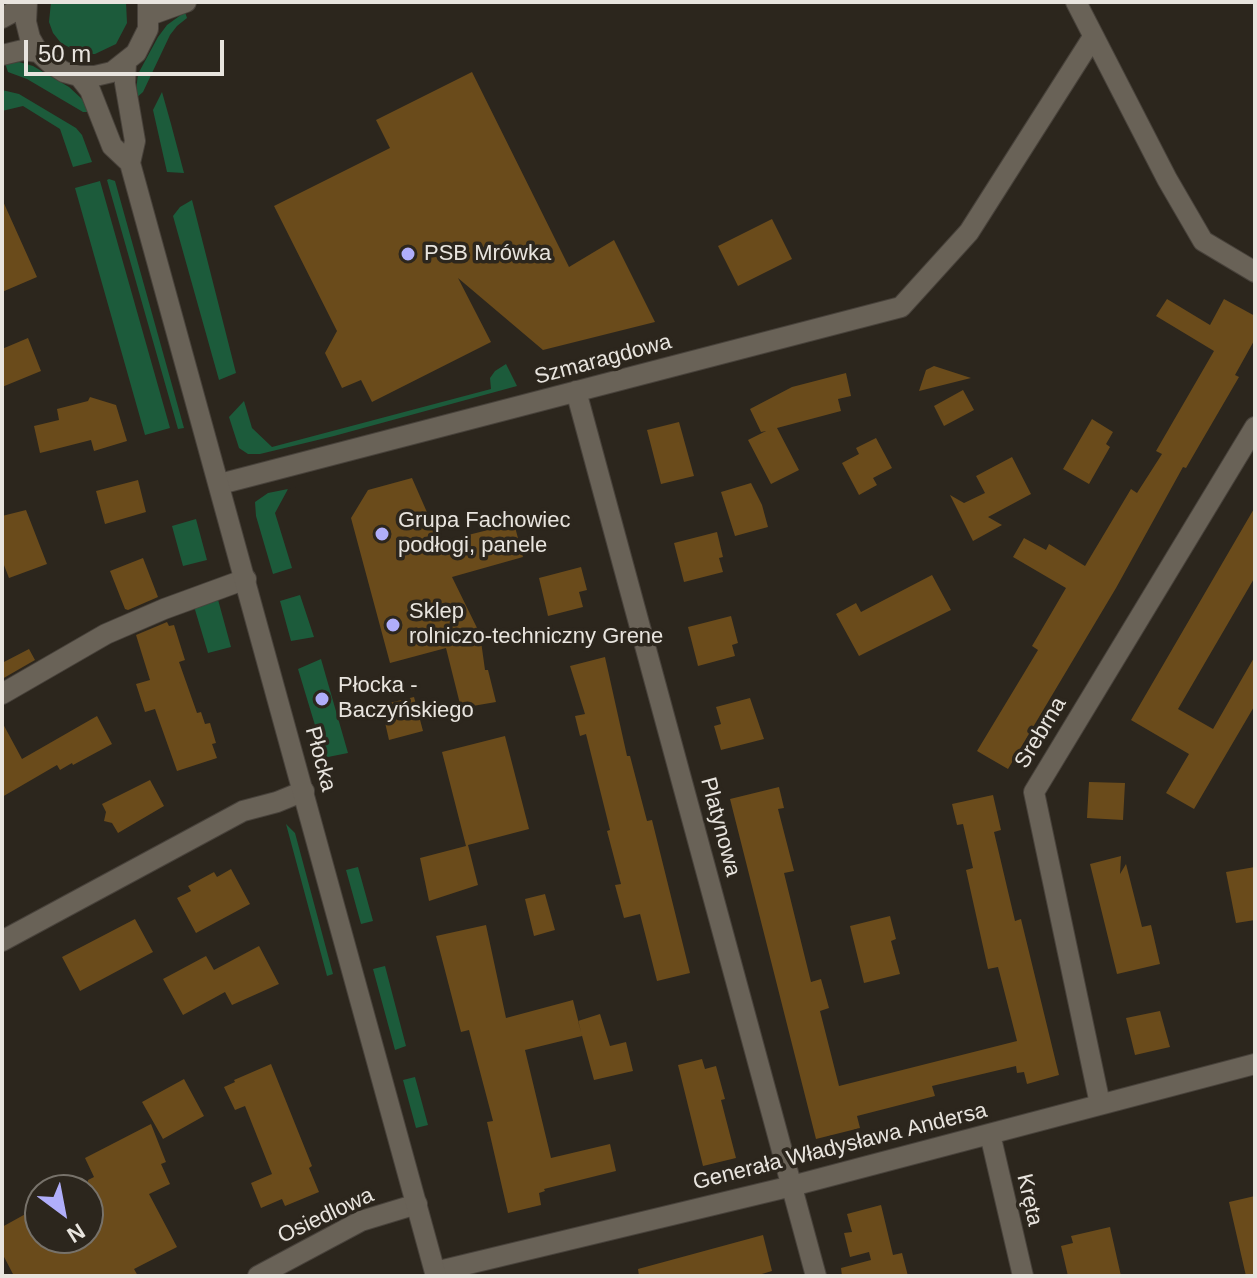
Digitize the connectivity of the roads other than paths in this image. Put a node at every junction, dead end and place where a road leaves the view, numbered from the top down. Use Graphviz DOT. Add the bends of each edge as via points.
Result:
graph roads {
  1 [pos="186,2"];
  2 [pos="1076,2"];
  3 [pos="26,4"];
  4 [pos="149,9"];
  5 [pos="2,18"];
  6 [pos="1093,37"];
  7 [pos="38,52"];
  8 [pos="2,55"];
  9 [pos="126,63"];
  10 [pos="79,76"];
  11 [pos="130,163"];
  12 [pos="1255,272"];
  13 [pos="576,391"];
  14 [pos="1255,427"];
  15 [pos="220,484"];
  16 [pos="246,579"];
  17 [pos="2,694"];
  18 [pos="304,791"];
  19 [pos="2,941"];
  20 [pos="1255,1064"];
  21 [pos="1100,1104"];
  22 [pos="990,1134"];
  23 [pos="792,1186"];
  24 [pos="417,1204"];
  25 [pos="436,1274"];
  26 [pos="258,1276"];
  27 [pos="816,1276"];
  28 [pos="1023,1276"];
  1 -- 4 [label="street"];
  2 -- 6 [label="street"];
  3 -- 5 [label="street"];
  3 -- 7 [label="street" via="26,22"];
  4 -- 9 [label="street" via="143,42"];
  6 -- 12 [label="street" via="1203,241"];
  6 -- 13 [label="street, Szmaragdowa" via="969,232 901,307"];
  7 -- 8 [label="street"];
  7 -- 10 [label="street" via="57,68"];
  9 -- 10 [label="street" via="112,72"];
  9 -- 11 [label="street, Płocka" via="135,141"];
  10 -- 11 [label="street, Płocka" via="112,146"];
  11 -- 15 [label="street, Płocka"];
  13 -- 15 [label="street, Szmaragdowa"];
  13 -- 23 [label="street, Platynowa"];
  14 -- 21 [label="street, Srebrna" via="1034,792"];
  15 -- 16 [label="street, Płocka"];
  16 -- 17 [label="street" via="106,634"];
  16 -- 18 [label="street, Płocka"];
  18 -- 19 [label="street" via="243,811"];
  18 -- 24 [label="street, Płocka"];
  20 -- 21 [label="street, Generała Władysława Andersa"];
  21 -- 22 [label="street, Generała Władysława Andersa"];
  22 -- 23 [label="street, Generała Władysława Andersa"];
  22 -- 28 [label="street, Kręta"];
  23 -- 25 [label="street, Generała Władysława Andersa"];
  23 -- 27 [label="street, Platynowa"];
  24 -- 25 [label="street, Płocka"];
  24 -- 26 [label="street, Osiedlowa" via="361,1221"];
}
